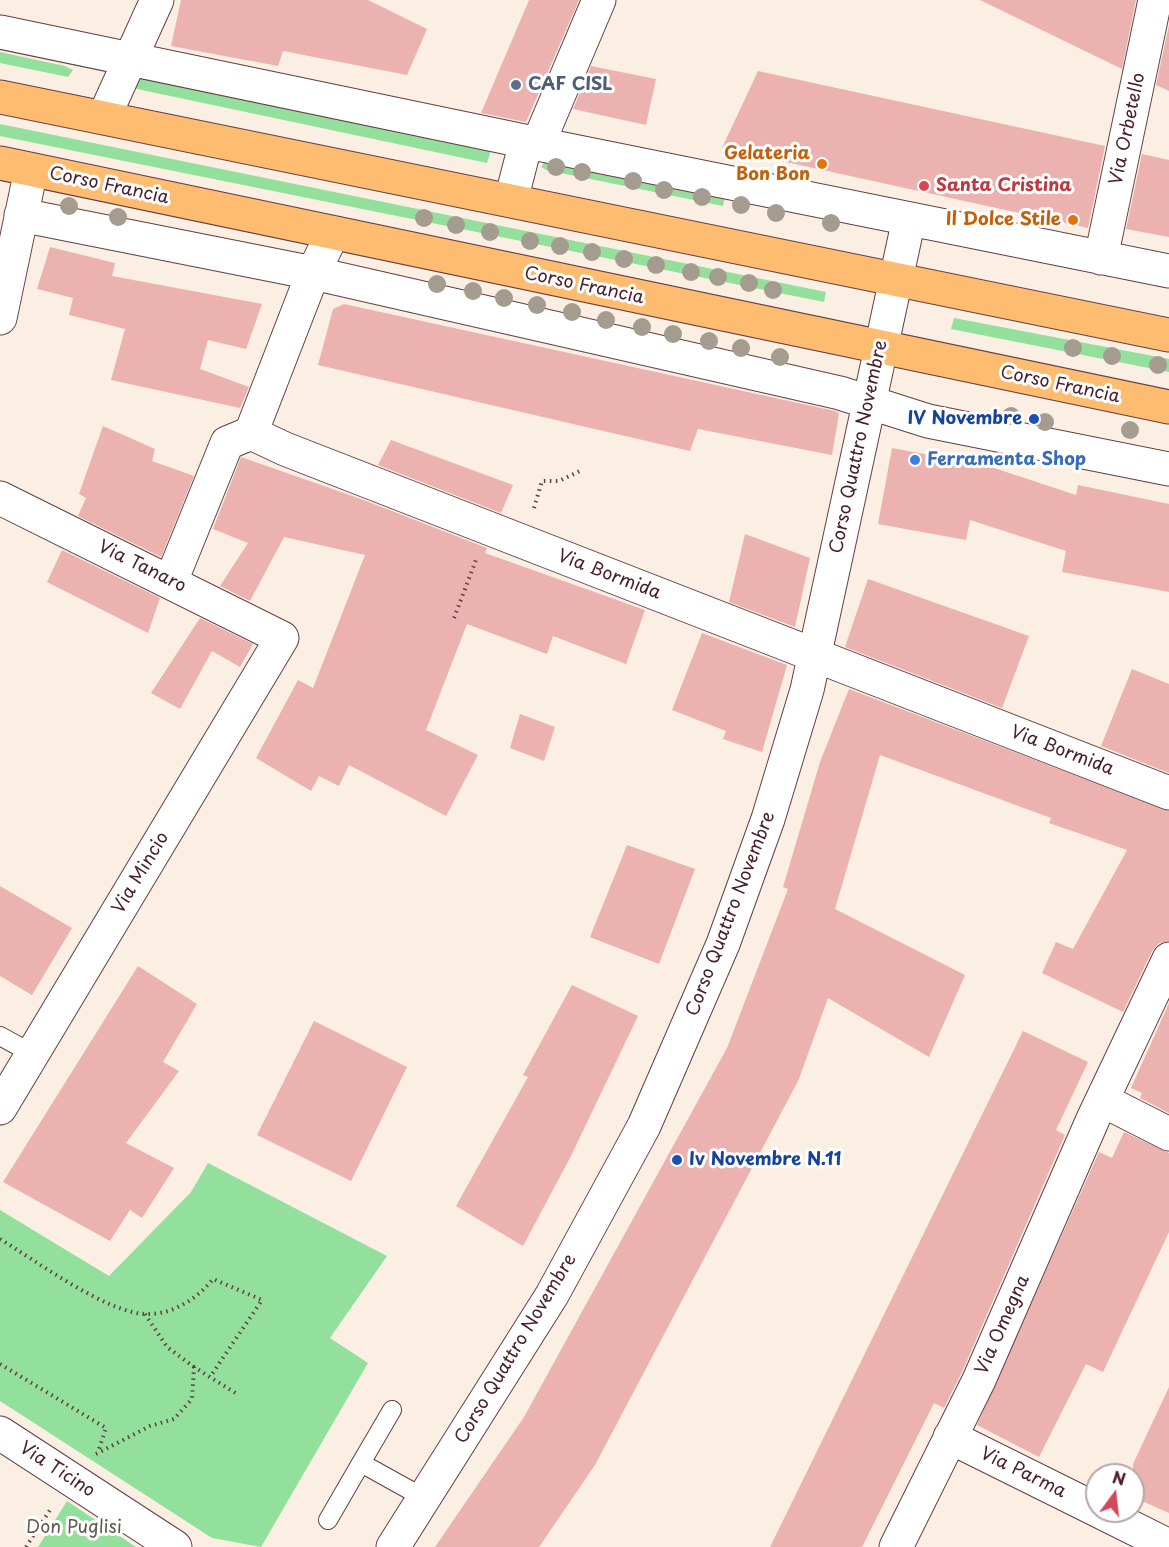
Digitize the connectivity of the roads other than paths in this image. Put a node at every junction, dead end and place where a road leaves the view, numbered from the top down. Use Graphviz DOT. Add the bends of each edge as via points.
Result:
graph roads {
  1 [pos="157,0"];
  2 [pos="599,0"];
  3 [pos="1155,0"];
  4 [pos="0,32"];
  5 [pos="131,60"];
  6 [pos="0,97"];
  7 [pos="104,117"];
  8 [pos="532,143"];
  9 [pos="16,166"];
  10 [pos="512,200"];
  11 [pos="21,215"];
  12 [pos="909,219"];
  13 [pos="333,233"];
  14 [pos="1101,258"];
  15 [pos="1169,271"];
  16 [pos="313,273"];
  17 [pos="895,280"];
  18 [pos="0,318"];
  19 [pos="1169,335"];
  20 [pos="881,348"];
  21 [pos="869,400"];
  22 [pos="1169,407"];
  23 [pos="251,433"];
  24 [pos="1169,469"];
  25 [pos="0,498"];
  26 [pos="171,581"];
  27 [pos="282,638"];
  28 [pos="814,654"];
  29 [pos="1169,793"];
  30 [pos="1169,959"];
  31 [pos="0,1036"];
  32 [pos="33,1054"];
  33 [pos="1102,1100"];
  34 [pos="0,1108"];
  35 [pos="1169,1134"];
  36 [pos="392,1410"];
  37 [pos="0,1433"];
  38 [pos="950,1437"];
  39 [pos="362,1463"];
  40 [pos="424,1498"];
  41 [pos="1085,1504"];
  42 [pos="328,1520"];
  43 [pos="1124,1523"];
  44 [pos="1169,1546"];
  45 [pos="175,1547"];
  46 [pos="393,1547"];
  47 [pos="896,1547"];
  1 -- 5 [label="street"];
  2 -- 8 [label="street"];
  3 -- 14 [label="street, Via Orbetello"];
  4 -- 5 [label="street"];
  5 -- 7 [label="street"];
  5 -- 8 [label="street"];
  6 -- 7 [label="main road"];
  7 -- 10 [label="main road"];
  8 -- 10 [label="street"];
  8 -- 12 [label="street"];
  9 -- 11 [label="street"];
  9 -- 13 [label="main road, Corso Francia"];
  10 -- 17 [label="main road"];
  11 -- 16 [label="street"];
  11 -- 18 [label="street"];
  12 -- 14 [label="street"];
  12 -- 17 [label="street, Corso Quattro Novembre"];
  13 -- 16 [label="street"];
  13 -- 20 [label="main road, Corso Francia"];
  14 -- 15 [label="street"];
  16 -- 21 [label="street"];
  16 -- 23 [label="street"];
  17 -- 19 [label="main road"];
  17 -- 20 [label="street, Corso Quattro Novembre"];
  20 -- 21 [label="street, Corso Quattro Novembre"];
  20 -- 22 [label="main road, Corso Francia"];
  21 -- 24 [label="street" via="928,421"];
  21 -- 28 [label="street, Corso Quattro Novembre"];
  23 -- 26 [label="street" via="226,442"];
  23 -- 28 [label="street, Via Bormida"];
  25 -- 26 [label="street, Via Tanaro"];
  26 -- 27 [label="street, Via Tanaro"];
  27 -- 32 [label="street, Via Mincio"];
  28 -- 29 [label="street, Via Bormida"];
  28 -- 40 [label="street, Corso Quattro Novembre" via="765,830 723,944 644,1126 552,1295"];
  30 -- 33 [label="street, Via Omegna"];
  31 -- 32 [label="lane"];
  32 -- 34 [label="street, Via Mincio"];
  33 -- 35 [label="street"];
  33 -- 38 [label="street, Via Omegna"];
  36 -- 39 [label="lane"];
  37 -- 45 [label="street, Via Ticino"];
  38 -- 41 [label="street, Via Parma"];
  38 -- 47 [label="street, Via Omegna"];
  39 -- 40 [label="lane"];
  39 -- 42 [label="lane"];
  40 -- 46 [label="street, Corso Quattro Novembre"];
  43 -- 44 [label="street, Via Parma"];
}
